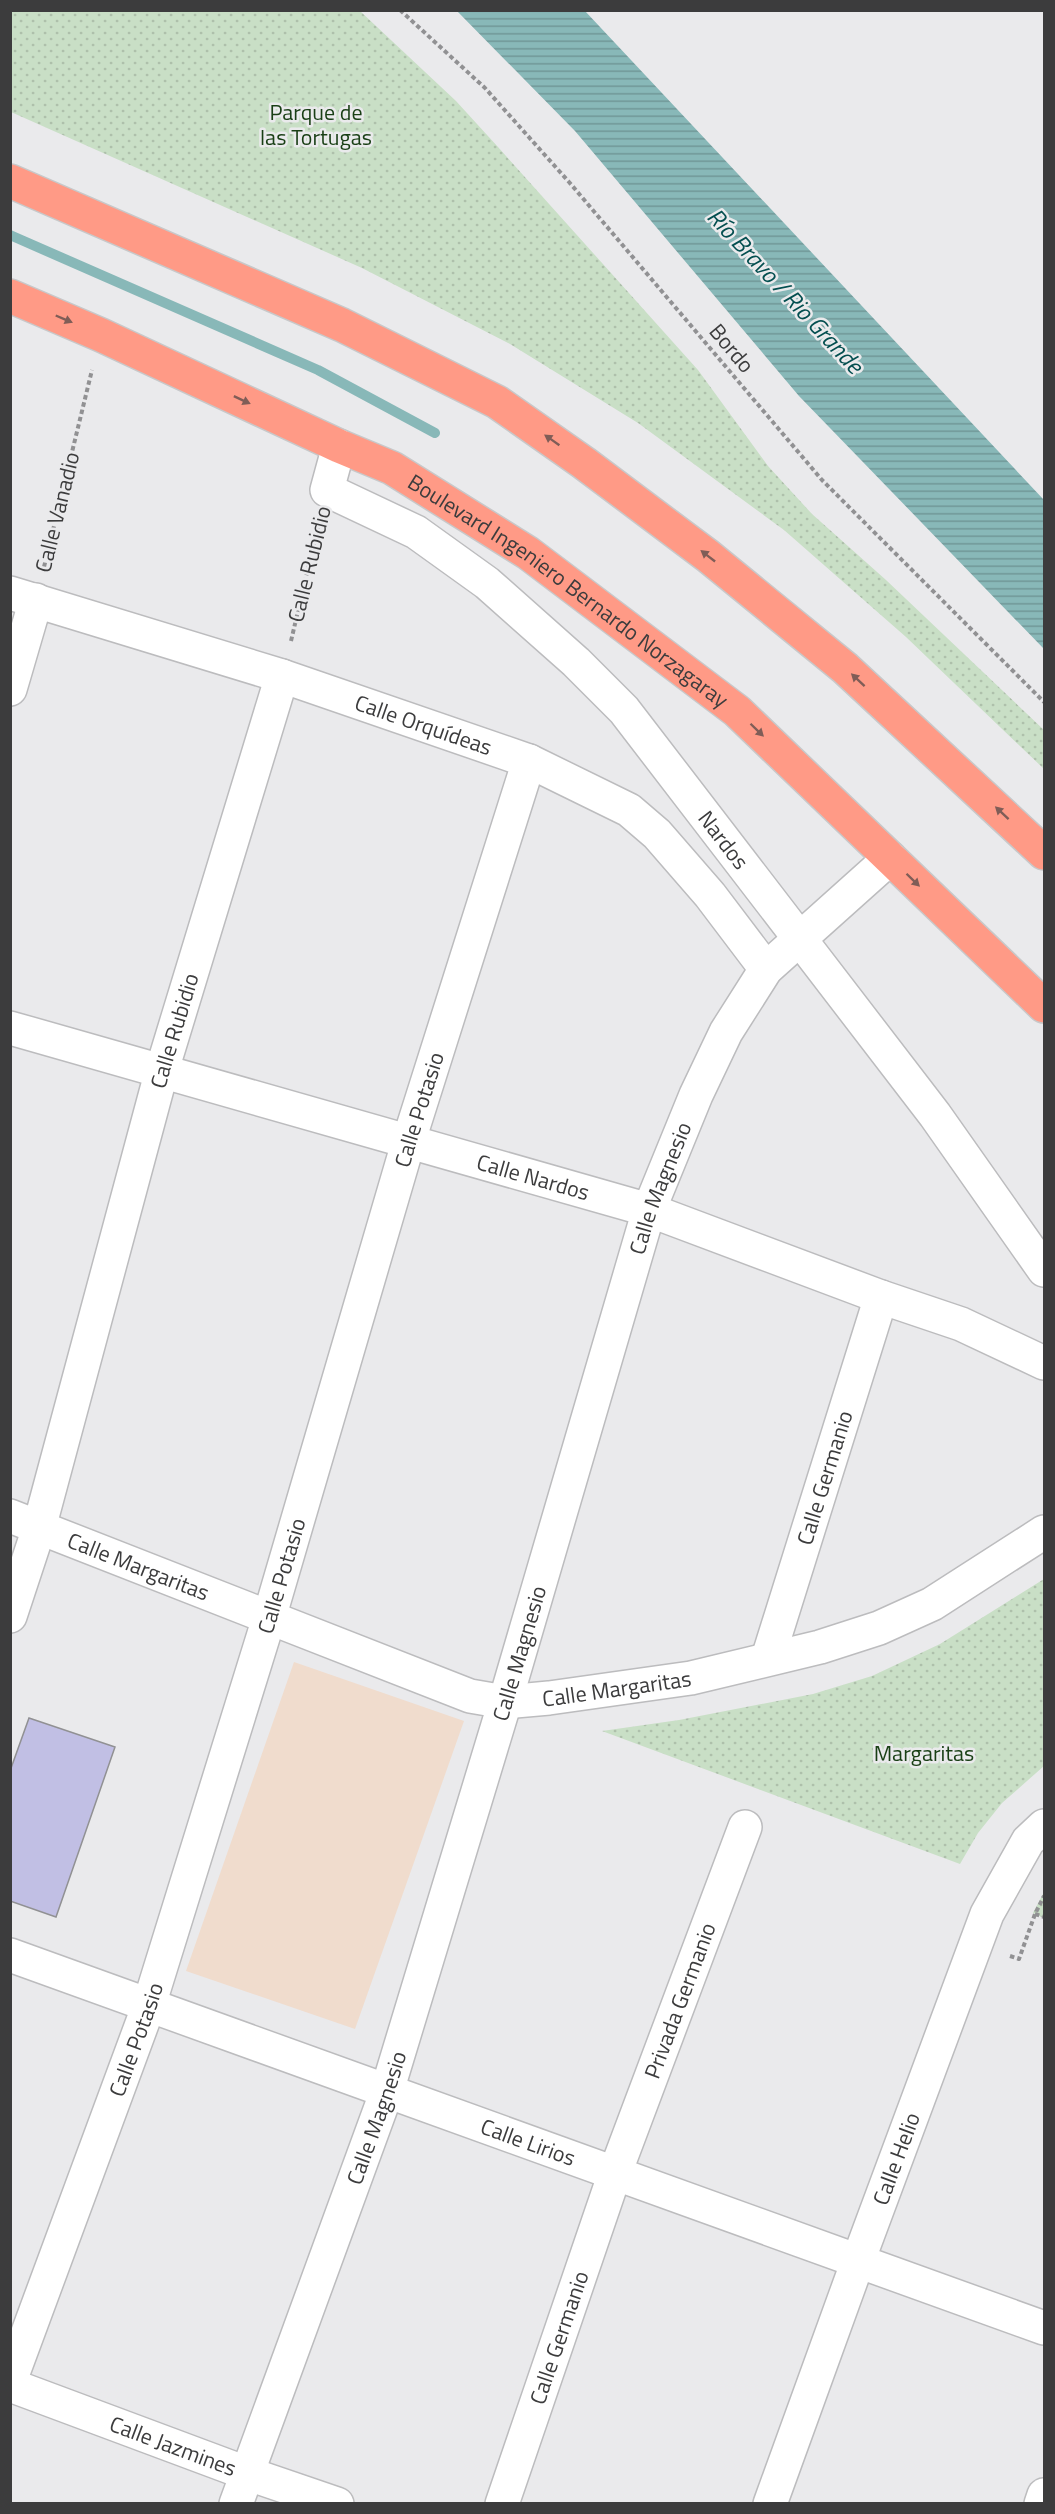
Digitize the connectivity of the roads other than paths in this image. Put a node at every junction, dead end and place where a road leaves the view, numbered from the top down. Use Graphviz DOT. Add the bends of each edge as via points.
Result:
graph roads {
  1 [pos="10,181"];
  2 [pos="10,296"];
  3 [pos="339,446"];
  4 [pos="327,490"];
  5 [pos="23,596"];
  6 [pos="282,676"];
  7 [pos="10,689"];
  8 [pos="529,761"];
  9 [pos="1044,853"];
  10 [pos="890,858"];
  11 [pos="800,939"];
  12 [pos="766,969"];
  13 [pos="1044,1006"];
  14 [pos="10,1028"];
  15 [pos="162,1070"];
  16 [pos="409,1140"];
  17 [pos="649,1210"];
  18 [pos="1044,1270"];
  19 [pos="881,1297"];
  20 [pos="1044,1363"];
  21 [pos="25,1522"];
  22 [pos="1044,1532"];
  23 [pos="10,1616"];
  24 [pos="269,1618"];
  25 [pos="768,1658"];
  26 [pos="505,1702"];
  27 [pos="1044,1826"];
  28 [pos="745,1827"];
  29 [pos="10,1955"];
  30 [pos="149,2005"];
  31 [pos="387,2091"];
  32 [pos="615,2173"];
  33 [pos="858,2261"];
  34 [pos="1044,2328"];
  35 [pos="10,2383"];
  36 [pos="246,2473"];
  37 [pos="1044,2495"];
  38 [pos="236,2504"];
  39 [pos="337,2504"];
  40 [pos="502,2504"];
  41 [pos="770,2504"];
  42 [pos="1041,2504"];
  9 -- 1 [label="highway, one-way" via="845,668 708,556 497,402 342,325"];
  2 -- 3 [label="highway, Boulevard Ingeniero Bernardo Norzagaray, one-way" via="101,334"];
  3 -- 4 [label="street, Calle Rubidio"];
  3 -- 10 [label="highway, Boulevard Ingeniero Bernardo Norzagaray, one-way" via="392,468 528,553 737,711"];
  4 -- 11 [label="street, Nardos" via="416,532 487,583 576,662 624,710"];
  5 -- 6 [label="street, Calle Orquídeas"];
  5 -- 7 [label="street, Calle Vanadio"];
  6 -- 8 [label="street, Calle Orquídeas"];
  6 -- 15 [label="street, Calle Rubidio"];
  8 -- 12 [label="street, Calle Orquídeas" via="629,810 657,834"];
  8 -- 16 [label="street, Calle Potasio"];
  10 -- 11 [label="street, Calle Magnesio"];
  10 -- 13 [label="highway, Boulevard Ingeniero Bernardo Norzagaray, one-way"];
  11 -- 12 [label="street, Calle Magnesio"];
  11 -- 18 [label="street, Nardos" via="935,1115"];
  12 -- 17 [label="street, Calle Magnesio" via="726,1032"];
  14 -- 15 [label="street, Calle Nardos"];
  15 -- 16 [label="street, Calle Nardos"];
  15 -- 21 [label="street, Calle Rubidio"];
  16 -- 17 [label="street, Calle Nardos"];
  16 -- 24 [label="street, Calle Potasio"];
  17 -- 19 [label="street, Calle Nardos"];
  17 -- 26 [label="street, Calle Magnesio"];
  19 -- 20 [label="street, Calle Nardos" via="961,1324"];
  19 -- 25 [label="street, Calle Germanio"];
  21 -- 23 [label="street, Calle Rubidio"];
  21 -- 24 [label="street, Calle Margaritas"];
  22 -- 25 [label="street, Calle Margaritas" via="932,1604 820,1647"];
  24 -- 26 [label="street, Calle Margaritas" via="470,1696"];
  24 -- 30 [label="street, Calle Potasio"];
  25 -- 26 [label="street, Calle Margaritas" via="691,1678"];
  26 -- 31 [label="street, Calle Magnesio"];
  27 -- 33 [label="street, Calle Helio" via="1028,1841 987,1914"];
  28 -- 32 [label="street, Privada Germanio"];
  29 -- 30 [label="street, Calle Lirios"];
  30 -- 31 [label="street, Calle Lirios"];
  30 -- 35 [label="street, Calle Potasio"];
  31 -- 32 [label="street, Calle Lirios"];
  31 -- 36 [label="street, Calle Magnesio"];
  32 -- 33 [label="street, Calle Lirios"];
  32 -- 40 [label="street, Calle Germanio"];
  33 -- 34 [label="street, Calle Lirios"];
  33 -- 41 [label="street, Calle Helio"];
  35 -- 36 [label="street, Calle Jazmines"];
  36 -- 38 [label="street, Calle Magnesio"];
  36 -- 39 [label="street, Calle Jazmines"];
  37 -- 42 [label="street"];
}
